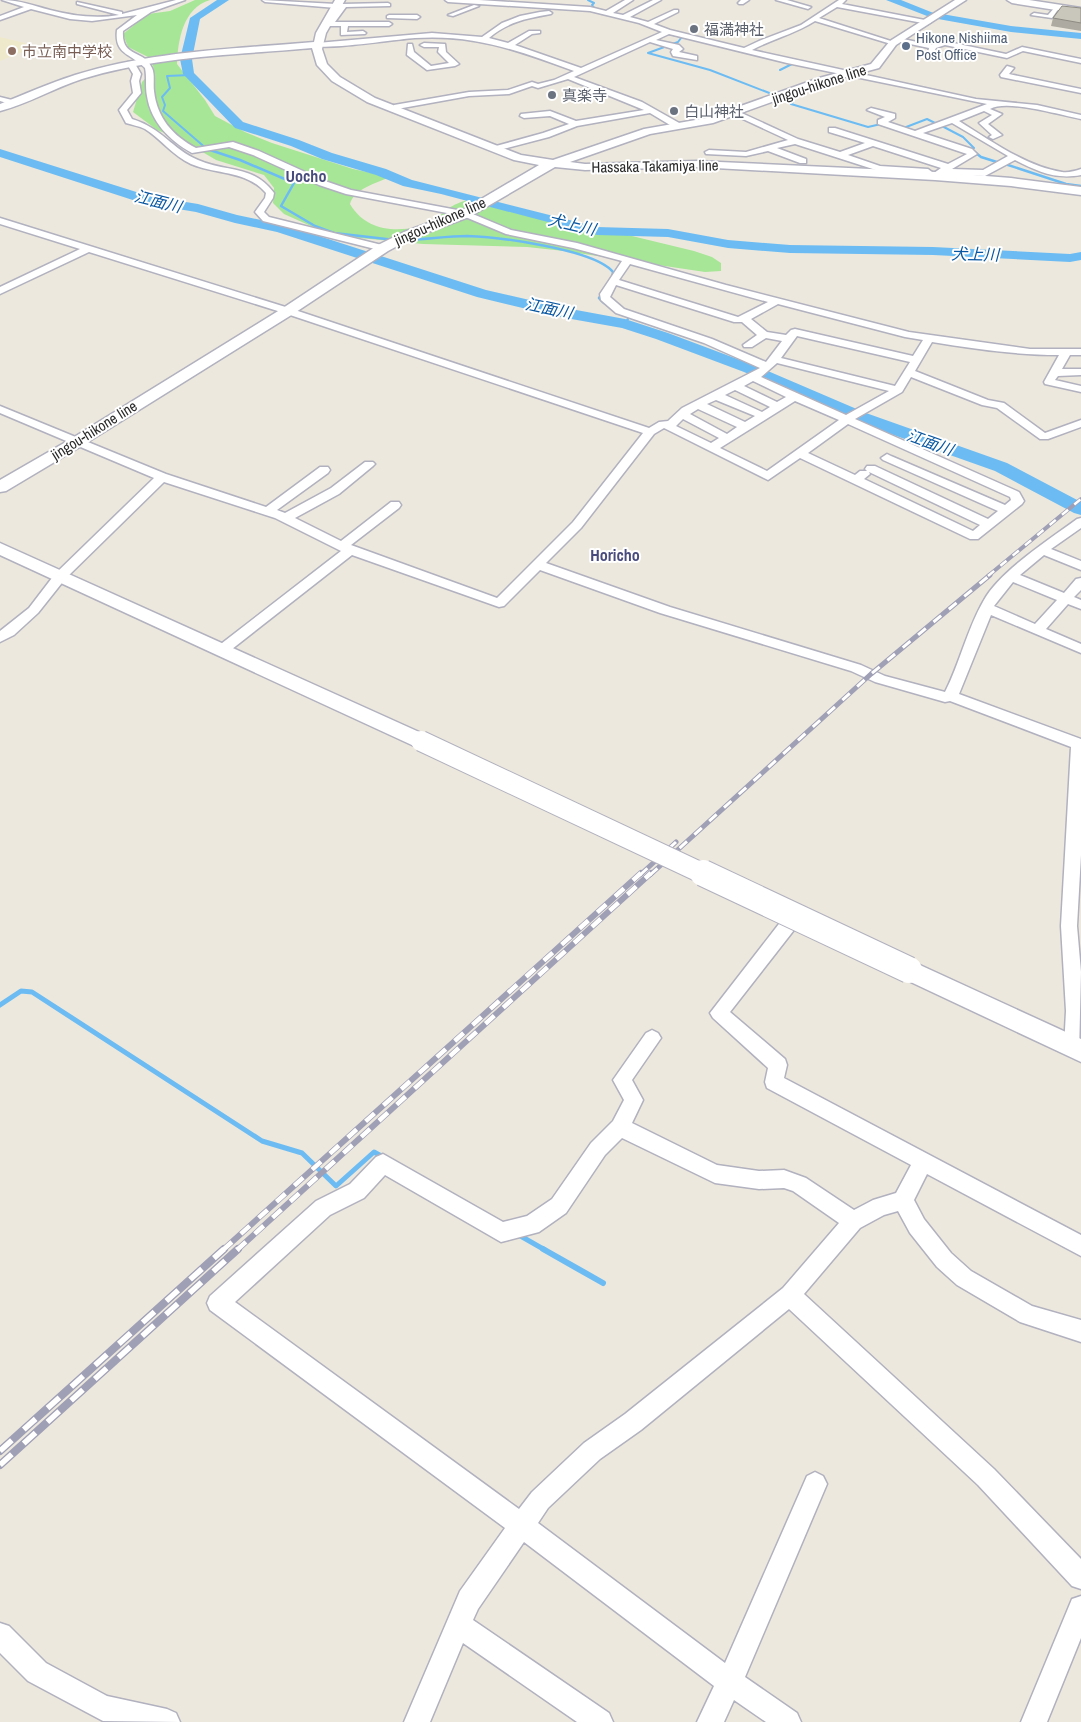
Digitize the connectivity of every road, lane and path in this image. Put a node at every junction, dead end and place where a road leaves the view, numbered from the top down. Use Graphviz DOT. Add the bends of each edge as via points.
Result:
graph roads {
  1 [pos="5,0"];
  2 [pos="87,0"];
  3 [pos="182,0"];
  4 [pos="264,0"];
  5 [pos="448,0"];
  6 [pos="630,0"];
  7 [pos="658,0"];
  8 [pos="962,0"];
  9 [pos="1012,0"];
  10 [pos="156,1"];
  11 [pos="842,1"];
  12 [pos="46,2"];
  13 [pos="506,2"];
  14 [pos="778,2"];
  15 [pos="79,3"];
  16 [pos="115,3"];
  17 [pos="387,3"];
  18 [pos="480,3"];
  19 [pos="593,3"];
  20 [pos="887,4"];
  21 [pos="339,5"];
  22 [pos="33,6"];
  23 [pos="808,7"];
  24 [pos="100,8"];
  25 [pos="583,8"];
  26 [pos="1056,8"];
  27 [pos="61,9"];
  28 [pos="151,9"];
  29 [pos="676,11"];
  30 [pos="876,11"];
  31 [pos="1081,11"];
  32 [pos="609,12"];
  33 [pos="120,13"];
  34 [pos="346,15"];
  35 [pos="381,15"];
  36 [pos="451,15"];
  37 [pos="1034,16"];
  38 [pos="417,17"];
  39 [pos="625,17"];
  40 [pos="0,18"];
  41 [pos="389,18"];
  42 [pos="94,19"];
  43 [pos="814,19"];
  44 [pos="928,22"];
  45 [pos="345,24"];
  46 [pos="649,24"];
  47 [pos="120,30"];
  48 [pos="538,32"];
  49 [pos="666,33"];
  50 [pos="394,35"];
  51 [pos="483,40"];
  52 [pos="649,40"];
  53 [pos="410,41"];
  54 [pos="895,42"];
  55 [pos="314,46"];
  56 [pos="509,46"];
  57 [pos="933,47"];
  58 [pos="744,51"];
  59 [pos="939,53"];
  60 [pos="694,58"];
  61 [pos="1081,61"];
  62 [pos="146,62"];
  63 [pos="131,64"];
  64 [pos="1002,66"];
  65 [pos="580,71"];
  66 [pos="850,74"];
  67 [pos="569,77"];
  68 [pos="524,80"];
  69 [pos="535,88"];
  70 [pos="1081,91"];
  71 [pos="0,99"];
  72 [pos="370,100"];
  73 [pos="997,102"];
  74 [pos="13,103"];
  75 [pos="1076,104"];
  76 [pos="397,107"];
  77 [pos="0,108"];
  78 [pos="984,109"];
  79 [pos="871,110"];
  80 [pos="651,111"];
  81 [pos="735,112"];
  82 [pos="1066,113"];
  83 [pos="524,116"];
  84 [pos="1081,117"];
  85 [pos="952,120"];
  86 [pos="575,124"];
  87 [pos="678,126"];
  88 [pos="832,130"];
  89 [pos="914,133"];
  90 [pos="986,140"];
  91 [pos="795,141"];
  92 [pos="875,144"];
  93 [pos="499,148"];
  94 [pos="769,148"];
  95 [pos="709,152"];
  96 [pos="840,155"];
  97 [pos="1015,156"];
  98 [pos="528,160"];
  99 [pos="803,161"];
  100 [pos="549,166"];
  101 [pos="938,172"];
  102 [pos="1081,172"];
  103 [pos="1081,191"];
  104 [pos="467,212"];
  105 [pos="0,221"];
  106 [pos="87,249"];
  107 [pos="374,254"];
  108 [pos="627,261"];
  109 [pos="614,281"];
  110 [pos="0,291"];
  111 [pos="779,300"];
  112 [pos="288,311"];
  113 [pos="744,319"];
  114 [pos="806,320"];
  115 [pos="764,335"];
  116 [pos="792,335"];
  117 [pos="929,339"];
  118 [pos="748,345"];
  119 [pos="1081,352"];
  120 [pos="1066,353"];
  121 [pos="916,360"];
  122 [pos="762,370"];
  123 [pos="909,372"];
  124 [pos="1081,372"];
  125 [pos="1054,373"];
  126 [pos="735,386"];
  127 [pos="1081,389"];
  128 [pos="898,390"];
  129 [pos="716,396"];
  130 [pos="795,396"];
  131 [pos="700,405"];
  132 [pos="778,407"];
  133 [pos="0,409"];
  134 [pos="682,414"];
  135 [pos="763,416"];
  136 [pos="852,416"];
  137 [pos="1081,423"];
  138 [pos="671,424"];
  139 [pos="746,427"];
  140 [pos="650,432"];
  141 [pos="727,438"];
  142 [pos="77,442"];
  143 [pos="903,446"];
  144 [pos="712,448"];
  145 [pos="799,453"];
  146 [pos="887,458"];
  147 [pos="369,464"];
  148 [pos="871,469"];
  149 [pos="324,470"];
  150 [pos="162,477"];
  151 [pos="856,480"];
  152 [pos="0,487"];
  153 [pos="395,505"];
  154 [pos="1005,510"];
  155 [pos="268,511"];
  156 [pos="286,518"];
  157 [pos="988,524"];
  158 [pos="1079,525"];
  159 [pos="346,547"];
  160 [pos="0,548"];
  161 [pos="1042,550"];
  162 [pos="536,564"];
  163 [pos="1081,566"];
  164 [pos="1011,576"];
  165 [pos="60,577"];
  166 [pos="1081,582"];
  167 [pos="1066,599"];
  168 [pos="1081,605"];
  169 [pos="987,608"];
  170 [pos="1037,630"];
  171 [pos="0,638"];
  172 [pos="1081,649"];
  173 [pos="222,650"];
  174 [pos="951,696"];
  175 [pos="1080,745"];
  176 [pos="1078,848"];
  177 [pos="1075,922"];
  178 [pos="788,925"];
  179 [pos="652,1038"];
  180 [pos="1077,1049"];
  181 [pos="620,1127"];
  182 [pos="923,1162"];
  183 [pos="903,1200"];
  184 [pos="853,1222"];
  185 [pos="1081,1246"];
  186 [pos="790,1296"];
  187 [pos="1081,1330"];
  188 [pos="815,1484"];
  189 [pos="522,1526"];
  190 [pos="1081,1576"];
  191 [pos="1081,1608"];
  192 [pos="458,1625"];
  193 [pos="0,1635"];
  194 [pos="730,1682"];
  195 [pos="167,1722"];
  196 [pos="417,1722"];
  197 [pos="600,1722"];
  198 [pos="710,1722"];
  199 [pos="788,1722"];
  200 [pos="1034,1722"];
  1 -- 22 [label="street"];
  2 -- 15 [label="street"];
  3 -- 28 [label="street"];
  4 -- 21 [label="street"];
  5 -- 18 [label="street"];
  6 -- 32 [label="street"];
  7 -- 39 [label="street"];
  8 -- 44 [label="main road, jingou-hikone line"];
  9 -- 26 [label="main road"];
  10 -- 33 [label="street"];
  11 -- 30 [label="street"];
  11 -- 43 [label="street"];
  12 -- 22 [label="street"];
  13 -- 18 [label="street"];
  13 -- 25 [label="street"];
  14 -- 23 [label="street"];
  15 -- 24 [label="street"];
  15 -- 27 [label="street"];
  16 -- 24 [label="street"];
  17 -- 21 [label="street"];
  17 -- 41 [label="street"];
  18 -- 36 [label="street"];
  19 -- 25 [label="street"];
  20 -- 30 [label="street"];
  21 -- 34 [label="street"];
  21 -- 45 [label="street" via="330,24"];
  21 -- 55 [label="main road"];
  22 -- 27 [label="street"];
  22 -- 40 [label="street"];
  24 -- 33 [label="street"];
  25 -- 32 [label="street"];
  25 -- 51 [label="street" via="546,12 516,20 492,31"];
  26 -- 31 [label="main road"];
  26 -- 37 [label="street" via="1050,17"];
  27 -- 33 [label="street" via="72,15"];
  27 -- 42 [label="street"];
  28 -- 42 [label="street"];
  28 -- 47 [label="street"];
  29 -- 46 [label="street"];
  30 -- 44 [label="street"];
  32 -- 39 [label="street"];
  35 -- 41 [label="street"];
  38 -- 41 [label="street"];
  39 -- 46 [label="street"];
  41 -- 45 [label="street"];
  41 -- 50 [label="street"];
  42 -- 47 [label="street"];
  43 -- 54 [label="street"];
  43 -- 58 [label="street"];
  44 -- 54 [label="main road, jingou-hikone line"];
  45 -- 50 [label="street" via="343,34"];
  46 -- 49 [label="street"];
  47 -- 62 [label="street" via="122,49"];
  48 -- 56 [label="street" via="531,32"];
  49 -- 52 [label="street"];
  49 -- 58 [label="street"];
  50 -- 53 [label="street"];
  50 -- 55 [label="street"];
  51 -- 53 [label="street" via="446,35"];
  51 -- 56 [label="street"];
  52 -- 60 [label="street" via="678,48 676,54"];
  52 -- 65 [label="street"];
  53 -- 53 [label="street" via="443,45 442,52 455,64 430,68 410,53"];
  54 -- 57 [label="street"];
  54 -- 66 [label="main road, jingou-hikone line" via="887,49 882,61"];
  55 -- 62 [label="main road"];
  55 -- 72 [label="main road, Hassaka Takamiya line" via="328,72"];
  56 -- 65 [label="street"];
  57 -- 59 [label="street" via="930,52"];
  57 -- 61 [label="street" via="944,43 1007,56 1022,49"];
  58 -- 66 [label="street"];
  62 -- 63 [label="main road"];
  62 -- 104 [label="street" via="150,100 159,122 176,140 195,151 230,144 349,192"];
  63 -- 74 [label="main road" via="78,77"];
  63 -- 107 [label="street" via="138,74 136,93 123,110 129,121 147,127 195,163 244,173 262,182 270,192 259,212 266,219"];
  64 -- 70 [label="street" via="1010,68 1004,75"];
  65 -- 67 [label="street"];
  66 -- 73 [label="street" via="971,100"];
  66 -- 81 [label="main road, jingou-hikone line" via="823,80"];
  67 -- 69 [label="street"];
  67 -- 80 [label="street"];
  68 -- 69 [label="street"];
  69 -- 76 [label="street" via="469,94"];
  71 -- 74 [label="street"];
  72 -- 76 [label="street"];
  72 -- 98 [label="main road, Hassaka Takamiya line" via="505,154"];
  73 -- 78 [label="street"];
  73 -- 82 [label="street"];
  74 -- 77 [label="main road"];
  75 -- 82 [label="street"];
  76 -- 93 [label="street"];
  78 -- 85 [label="street"];
  78 -- 90 [label="street" via="998,114 983,123 998,135"];
  79 -- 89 [label="street" via="892,116 881,122"];
  80 -- 86 [label="street"];
  80 -- 87 [label="street"];
  81 -- 87 [label="main road, jingou-hikone line" via="709,121"];
  81 -- 91 [label="street"];
  82 -- 84 [label="street"];
  83 -- 86 [label="street" via="543,112 562,116"];
  85 -- 89 [label="street"];
  85 -- 90 [label="street"];
  86 -- 93 [label="street"];
  87 -- 100 [label="main road, jingou-hikone line" via="648,131"];
  88 -- 92 [label="street"];
  89 -- 92 [label="street"];
  89 -- 101 [label="street" via="973,154"];
  90 -- 97 [label="street"];
  91 -- 94 [label="street"];
  91 -- 96 [label="street"];
  92 -- 96 [label="street"];
  92 -- 101 [label="street"];
  93 -- 98 [label="street"];
  94 -- 95 [label="street" via="746,154"];
  94 -- 99 [label="street"];
  96 -- 101 [label="street" via="878,168"];
  97 -- 101 [label="street" via="985,173"];
  97 -- 102 [label="street" via="1061,175"];
  98 -- 100 [label="main road, Hassaka Takamiya line"];
  100 -- 101 [label="main road, Hassaka Takamiya line" via="665,164"];
  100 -- 104 [label="main road, jingou-hikone line"];
  101 -- 103 [label="main road, Hassaka Takamiya line"];
  104 -- 107 [label="main road, jingou-hikone line" via="408,235"];
  104 -- 108 [label="street" via="510,232 574,245"];
  105 -- 106 [label="street"];
  106 -- 110 [label="street"];
  106 -- 112 [label="street"];
  107 -- 112 [label="main road, jingou-hikone line"];
  108 -- 109 [label="street"];
  108 -- 111 [label="street"];
  109 -- 113 [label="street" via="729,318"];
  109 -- 122 [label="street" via="604,298 620,311 708,342"];
  111 -- 113 [label="street"];
  111 -- 117 [label="street"];
  112 -- 140 [label="street"];
  112 -- 142 [label="main road, jingou-hikone line"];
  113 -- 115 [label="street"];
  114 -- 116 [label="street"];
  115 -- 116 [label="street"];
  115 -- 118 [label="street"];
  116 -- 121 [label="street"];
  116 -- 122 [label="street"];
  117 -- 120 [label="street" via="991,348"];
  117 -- 121 [label="street"];
  119 -- 120 [label="street"];
  120 -- 125 [label="street"];
  121 -- 123 [label="street"];
  122 -- 126 [label="street"];
  122 -- 128 [label="street"];
  122 -- 130 [label="street"];
  123 -- 128 [label="street"];
  123 -- 137 [label="street" via="986,403 1000,405 1044,437"];
  124 -- 125 [label="street"];
  125 -- 127 [label="street" via="1049,382"];
  126 -- 129 [label="street"];
  126 -- 132 [label="street"];
  128 -- 136 [label="street"];
  129 -- 131 [label="street"];
  129 -- 135 [label="street"];
  130 -- 132 [label="street"];
  130 -- 136 [label="street"];
  131 -- 134 [label="street"];
  131 -- 139 [label="street"];
  132 -- 135 [label="street"];
  133 -- 142 [label="street"];
  134 -- 138 [label="street"];
  134 -- 141 [label="street"];
  135 -- 139 [label="street"];
  136 -- 143 [label="street"];
  136 -- 145 [label="street"];
  138 -- 140 [label="street" via="663,424"];
  138 -- 144 [label="street" via="669,428"];
  139 -- 141 [label="street"];
  140 -- 162 [label="street" via="577,525"];
  141 -- 144 [label="street"];
  142 -- 150 [label="street"];
  142 -- 152 [label="main road, jingou-hikone line"];
  143 -- 146 [label="street"];
  143 -- 154 [label="street" via="1015,495 1018,501"];
  144 -- 145 [label="street" via="768,476"];
  145 -- 151 [label="street"];
  146 -- 148 [label="street"];
  146 -- 154 [label="street"];
  147 -- 156 [label="street" via="335,491"];
  148 -- 151 [label="street"];
  148 -- 157 [label="street"];
  149 -- 155 [label="street"];
  150 -- 155 [label="street"];
  150 -- 165 [label="street"];
  151 -- 157 [label="street" via="974,536"];
  153 -- 159 [label="street"];
  154 -- 157 [label="street"];
  155 -- 156 [label="street"];
  156 -- 159 [label="street"];
  158 -- 161 [label="street"];
  159 -- 162 [label="street" via="499,602"];
  159 -- 173 [label="street"];
  160 -- 165 [label="main road"];
  161 -- 163 [label="street"];
  161 -- 164 [label="street"];
  162 -- 174 [label="street" via="665,610 856,668 880,680"];
  164 -- 167 [label="street"];
  164 -- 169 [label="street"];
  165 -- 171 [label="street" via="50,594"];
  165 -- 173 [label="main road"];
  166 -- 167 [label="street"];
  167 -- 168 [label="street"];
  167 -- 170 [label="street"];
  169 -- 170 [label="street"];
  169 -- 174 [label="street"];
  170 -- 172 [label="street"];
  173 -- 180 [label="main road, bridge"];
  174 -- 175 [label="street"];
  175 -- 176 [label="street"];
  176 -- 177 [label="street"];
  177 -- 180 [label="street"];
  178 -- 182 [label="street" via="719,1013 778,1065 774,1082"];
  179 -- 181 [label="street" via="622,1080 634,1100"];
  181 -- 184 [label="street" via="715,1174 759,1180 784,1179 798,1184"];
  181 -- 189 [label="street" via="598,1149 559,1206 532,1225 501,1232 383,1163 357,1191 323,1208 218,1303"];
  182 -- 183 [label="street"];
  182 -- 185 [label="street"];
  183 -- 184 [label="street" via="880,1206"];
  183 -- 187 [label="street" via="916,1226 964,1278 1028,1315"];
  184 -- 186 [label="street"];
  186 -- 189 [label="street" via="592,1451 540,1500"];
  186 -- 190 [label="street" via="986,1477"];
  188 -- 194 [label="street"];
  189 -- 192 [label="street" via="469,1600"];
  189 -- 194 [label="street"];
  191 -- 200 [label="street"];
  192 -- 196 [label="street"];
  192 -- 197 [label="street"];
  193 -- 195 [label="street" via="37,1672 103,1708"];
  194 -- 198 [label="street"];
  194 -- 199 [label="street"];
}
